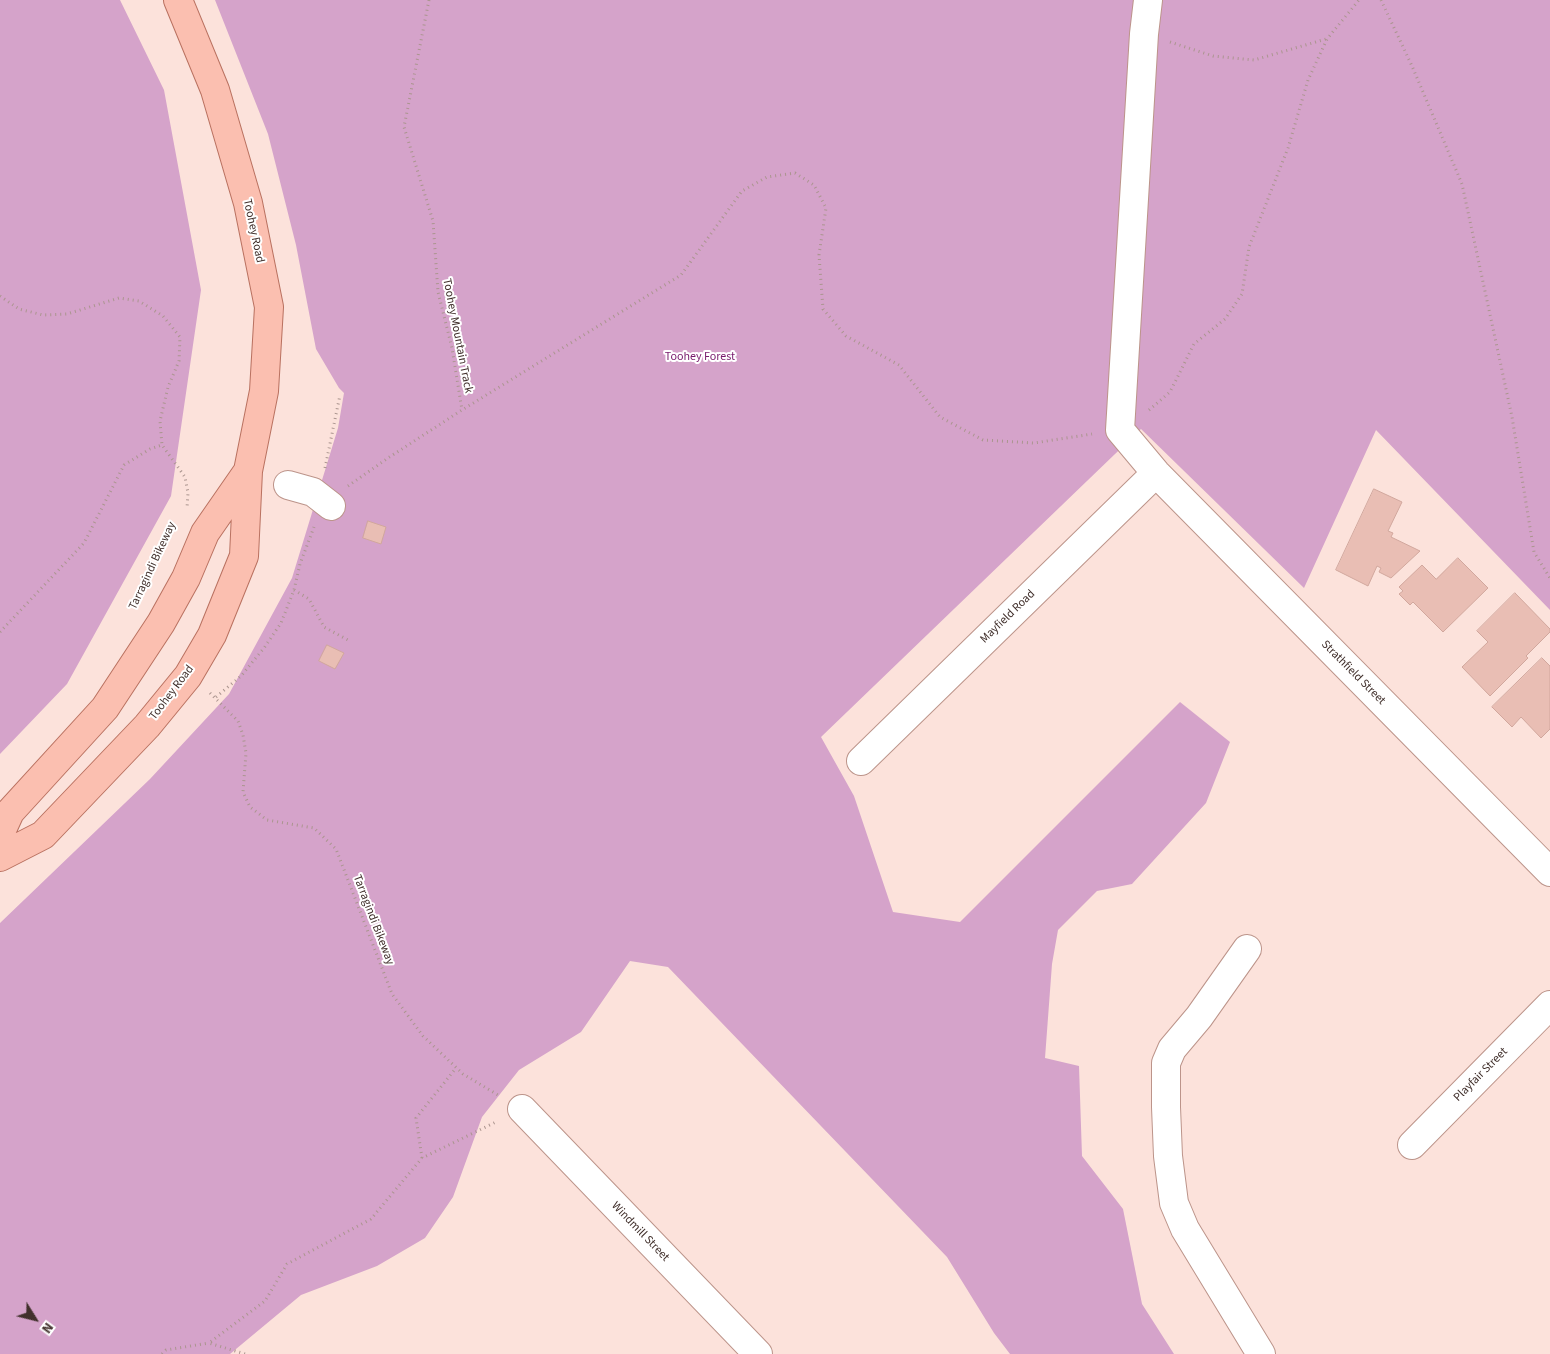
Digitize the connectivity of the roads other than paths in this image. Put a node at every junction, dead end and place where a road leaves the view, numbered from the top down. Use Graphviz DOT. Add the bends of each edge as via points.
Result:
graph roads {
  1 [pos="178,0"];
  2 [pos="1148,0"];
  3 [pos="248,471"];
  4 [pos="1156,473"];
  5 [pos="288,485"];
  6 [pos="331,506"];
  7 [pos="861,761"];
  8 [pos="0,834"];
  9 [pos="0,857"];
  10 [pos="1550,872"];
  11 [pos="1247,948"];
  12 [pos="1550,1005"];
  13 [pos="522,1110"];
  14 [pos="1412,1145"];
  15 [pos="758,1354"];
  16 [pos="1261,1354"];
  1 -- 3 [label="main road, Toohey Road" via="215,90 245,193 269,307 264,391"];
  2 -- 4 [label="street, Strathfield Street" via="1120,430"];
  3 -- 8 [label="main road, Toohey Road" via="205,533 186,578 161,623 105,708 10,812"];
  3 -- 9 [label="main road, Toohey Road" via="244,556 212,635 188,676 148,726 43,835"];
  4 -- 7 [label="street, Mayfield Road"];
  4 -- 10 [label="street, Strathfield Street"];
  5 -- 6 [label="street" via="313,492"];
  11 -- 16 [label="street" via="1199,1018 1172,1049 1166,1063 1166,1107 1174,1203 1185,1229"];
  12 -- 14 [label="street, Playfair Street"];
  13 -- 15 [label="street, Windmill Street"];
}
